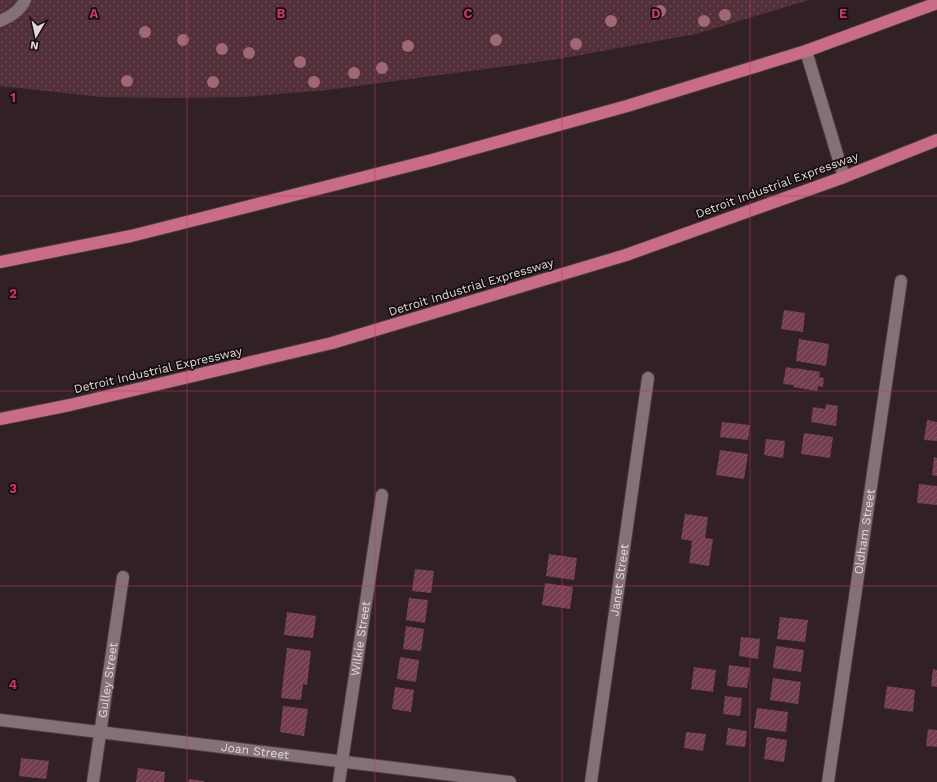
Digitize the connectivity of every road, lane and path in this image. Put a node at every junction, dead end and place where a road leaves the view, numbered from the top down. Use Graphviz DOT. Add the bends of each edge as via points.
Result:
graph roads {
  1 [pos="25,0"];
  2 [pos="937,3"];
  3 [pos="0,21"];
  4 [pos="806,51"];
  5 [pos="937,140"];
  6 [pos="844,177"];
  7 [pos="0,262"];
  8 [pos="901,281"];
  9 [pos="648,378"];
  10 [pos="0,419"];
  11 [pos="382,495"];
  12 [pos="123,577"];
  13 [pos="0,720"];
  14 [pos="100,732"];
  15 [pos="342,762"];
  16 [pos="93,782"];
  17 [pos="339,782"];
  18 [pos="510,782"];
  19 [pos="591,782"];
  20 [pos="828,782"];
  1 -- 3 [label="street" via="11,16"];
  2 -- 4 [label="highway"];
  4 -- 6 [label="street"];
  4 -- 7 [label="highway" via="627,106 432,160 131,236"];
  5 -- 6 [label="highway, Detroit Industrial Expressway"];
  6 -- 10 [label="highway, Detroit Industrial Expressway" via="626,255 332,343"];
  8 -- 20 [label="street, Oldham Street"];
  9 -- 19 [label="street, Janet Street"];
  11 -- 15 [label="street, Wilkie Street"];
  12 -- 14 [label="street, Gulley Street"];
  13 -- 14 [label="street, Joan Street"];
  14 -- 15 [label="street, Joan Street"];
  14 -- 16 [label="street, Gulley Street"];
  15 -- 17 [label="street, Wilkie Street"];
  15 -- 18 [label="street, Joan Street"];
}
